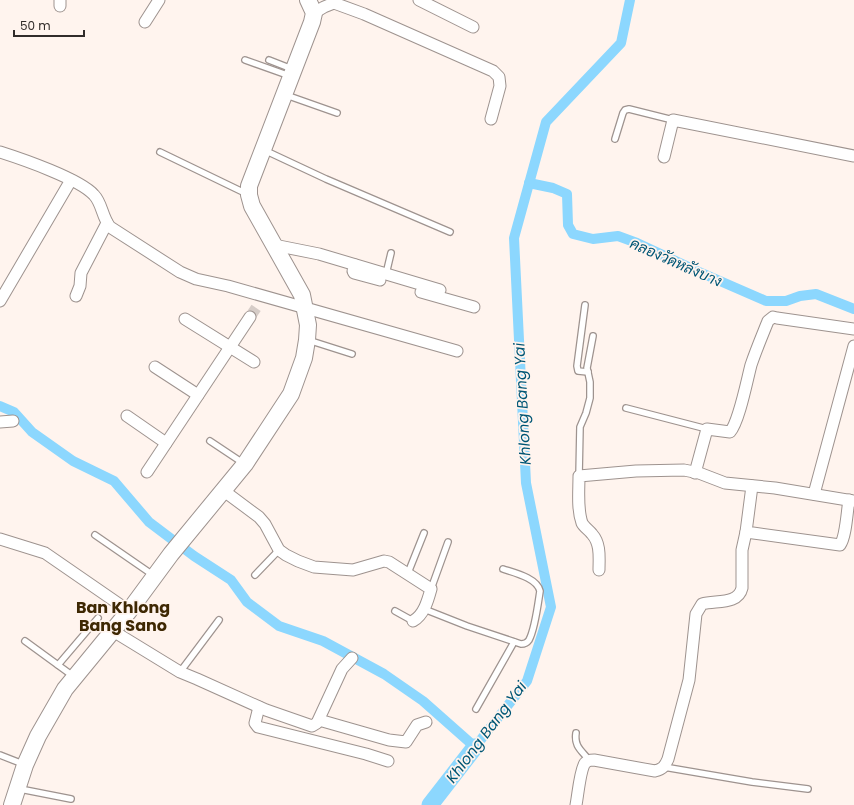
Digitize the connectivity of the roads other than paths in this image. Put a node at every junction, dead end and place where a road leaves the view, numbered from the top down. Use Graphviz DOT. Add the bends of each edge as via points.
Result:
graph roads {
  1 [pos="159,0"];
  2 [pos="419,0"];
  3 [pos="311,7"];
  4 [pos="145,22"];
  5 [pos="474,27"];
  6 [pos="245,60"];
  7 [pos="269,60"];
  8 [pos="293,73"];
  9 [pos="285,94"];
  10 [pos="337,113"];
  11 [pos="491,119"];
  12 [pos="674,120"];
  13 [pos="615,139"];
  14 [pos="263,150"];
  15 [pos="0,152"];
  16 [pos="160,152"];
  17 [pos="854,156"];
  18 [pos="664,157"];
  19 [pos="71,180"];
  20 [pos="249,195"];
  21 [pos="107,223"];
  22 [pos="450,232"];
  23 [pos="274,244"];
  24 [pos="391,253"];
  25 [pos="355,265"];
  26 [pos="386,274"];
  27 [pos="440,290"];
  28 [pos="76,296"];
  29 [pos="0,301"];
  30 [pos="585,305"];
  31 [pos="474,308"];
  32 [pos="306,310"];
  33 [pos="250,317"];
  34 [pos="185,319"];
  35 [pos="854,330"];
  36 [pos="593,336"];
  37 [pos="307,340"];
  38 [pos="854,346"];
  39 [pos="230,347"];
  40 [pos="457,352"];
  41 [pos="352,354"];
  42 [pos="254,362"];
  43 [pos="155,367"];
  44 [pos="588,372"];
  45 [pos="198,395"];
  46 [pos="626,408"];
  47 [pos="127,416"];
  48 [pos="13,421"];
  49 [pos="0,422"];
  50 [pos="707,429"];
  51 [pos="210,442"];
  52 [pos="166,443"];
  53 [pos="245,464"];
  54 [pos="147,472"];
  55 [pos="695,472"];
  56 [pos="579,476"];
  57 [pos="752,486"];
  58 [pos="224,491"];
  59 [pos="814,494"];
  60 [pos="851,500"];
  61 [pos="746,532"];
  62 [pos="424,533"];
  63 [pos="95,536"];
  64 [pos="0,539"];
  65 [pos="448,542"];
  66 [pos="279,550"];
  67 [pos="503,569"];
  68 [pos="598,570"];
  69 [pos="408,573"];
  70 [pos="255,575"];
  71 [pos="155,576"];
  72 [pos="431,589"];
  73 [pos="424,609"];
  74 [pos="129,611"];
  75 [pos="395,611"];
  76 [pos="98,618"];
  77 [pos="220,620"];
  78 [pos="413,620"];
  79 [pos="113,631"];
  80 [pos="25,642"];
  81 [pos="514,642"];
  82 [pos="352,658"];
  83 [pos="58,665"];
  84 [pos="180,672"];
  85 [pos="75,677"];
  86 [pos="259,707"];
  87 [pos="476,709"];
  88 [pos="319,720"];
  89 [pos="426,722"];
  90 [pos="576,733"];
  91 [pos="0,755"];
  92 [pos="589,760"];
  93 [pos="388,761"];
  94 [pos="25,765"];
  95 [pos="664,767"];
  96 [pos="17,788"];
  97 [pos="808,789"];
  98 [pos="71,799"];
  99 [pos="12,805"];
  100 [pos="576,805"];
  1 -- 4 [label="street"];
  2 -- 5 [label="street"];
  3 -- 8 [label="street"];
  3 -- 11 [label="street" via="334,3 493,71 499,76 500,86"];
  6 -- 8 [label="lane"];
  7 -- 8 [label="lane"];
  8 -- 9 [label="street"];
  9 -- 10 [label="lane"];
  9 -- 14 [label="street"];
  12 -- 13 [label="lane" via="625,110"];
  12 -- 17 [label="street"];
  12 -- 18 [label="street"];
  14 -- 20 [label="street" via="249,186"];
  14 -- 22 [label="lane"];
  15 -- 19 [label="street"];
  16 -- 20 [label="lane"];
  19 -- 21 [label="street" via="93,193 99,200"];
  19 -- 29 [label="street"];
  20 -- 23 [label="street"];
  21 -- 28 [label="street" via="81,273"];
  21 -- 32 [label="street" via="180,272 196,279 228,286 260,301"];
  23 -- 25 [label="street"];
  23 -- 32 [label="street" via="302,295"];
  24 -- 26 [label="lane"];
  25 -- 26 [label="street"];
  25 -- 31 [label="street" via="355,273"];
  26 -- 27 [label="street"];
  30 -- 44 [label="lane" via="577,366 578,371"];
  32 -- 37 [label="street"];
  32 -- 40 [label="street"];
  33 -- 39 [label="street"];
  34 -- 39 [label="street"];
  35 -- 50 [label="street" via="773,317 768,321 759,343 732,430 730,432"];
  36 -- 44 [label="lane"];
  37 -- 41 [label="lane"];
  37 -- 53 [label="street" via="304,358 291,394"];
  38 -- 59 [label="street"];
  39 -- 42 [label="street"];
  39 -- 45 [label="street"];
  43 -- 45 [label="street"];
  44 -- 56 [label="lane" via="590,398 580,427"];
  45 -- 52 [label="street"];
  46 -- 50 [label="lane"];
  47 -- 52 [label="street"];
  48 -- 49 [label="street"];
  50 -- 55 [label="street"];
  51 -- 53 [label="lane"];
  52 -- 54 [label="street"];
  53 -- 58 [label="street"];
  55 -- 56 [label="street" via="668,470"];
  55 -- 57 [label="street" via="725,482"];
  56 -- 68 [label="street" via="580,517 583,525 596,540"];
  57 -- 59 [label="street"];
  57 -- 61 [label="street"];
  58 -- 66 [label="street" via="259,517"];
  58 -- 71 [label="street"];
  59 -- 60 [label="street"];
  60 -- 61 [label="street" via="840,545"];
  61 -- 95 [label="street" via="742,550 741,594 732,600 702,604 696,614 689,680"];
  62 -- 69 [label="lane"];
  63 -- 71 [label="lane"];
  64 -- 74 [label="street" via="45,553"];
  65 -- 72 [label="lane"];
  66 -- 69 [label="street" via="286,556 314,567 353,570 384,561"];
  66 -- 70 [label="lane"];
  67 -- 81 [label="lane" via="535,582 540,591 528,641 525,644"];
  69 -- 72 [label="street"];
  71 -- 74 [label="street"];
  72 -- 73 [label="street"];
  73 -- 78 [label="street" via="416,620"];
  73 -- 81 [label="lane"];
  74 -- 79 [label="street"];
  75 -- 78 [label="lane"];
  76 -- 83 [label="lane"];
  77 -- 84 [label="lane"];
  79 -- 84 [label="street"];
  79 -- 85 [label="street"];
  80 -- 83 [label="lane"];
  81 -- 87 [label="lane"];
  82 -- 88 [label="street" via="342,669"];
  83 -- 85 [label="lane"];
  84 -- 86 [label="street"];
  85 -- 94 [label="street" via="38,736"];
  86 -- 88 [label="street" via="312,726"];
  86 -- 93 [label="street" via="255,723 258,727"];
  88 -- 89 [label="street" via="403,742 408,740 417,725"];
  90 -- 92 [label="lane" via="575,742"];
  91 -- 94 [label="lane"];
  92 -- 95 [label="street" via="655,771"];
  92 -- 100 [label="street" via="583,769"];
  94 -- 96 [label="street"];
  95 -- 97 [label="lane"];
  96 -- 98 [label="lane"];
  96 -- 99 [label="street"];
}
